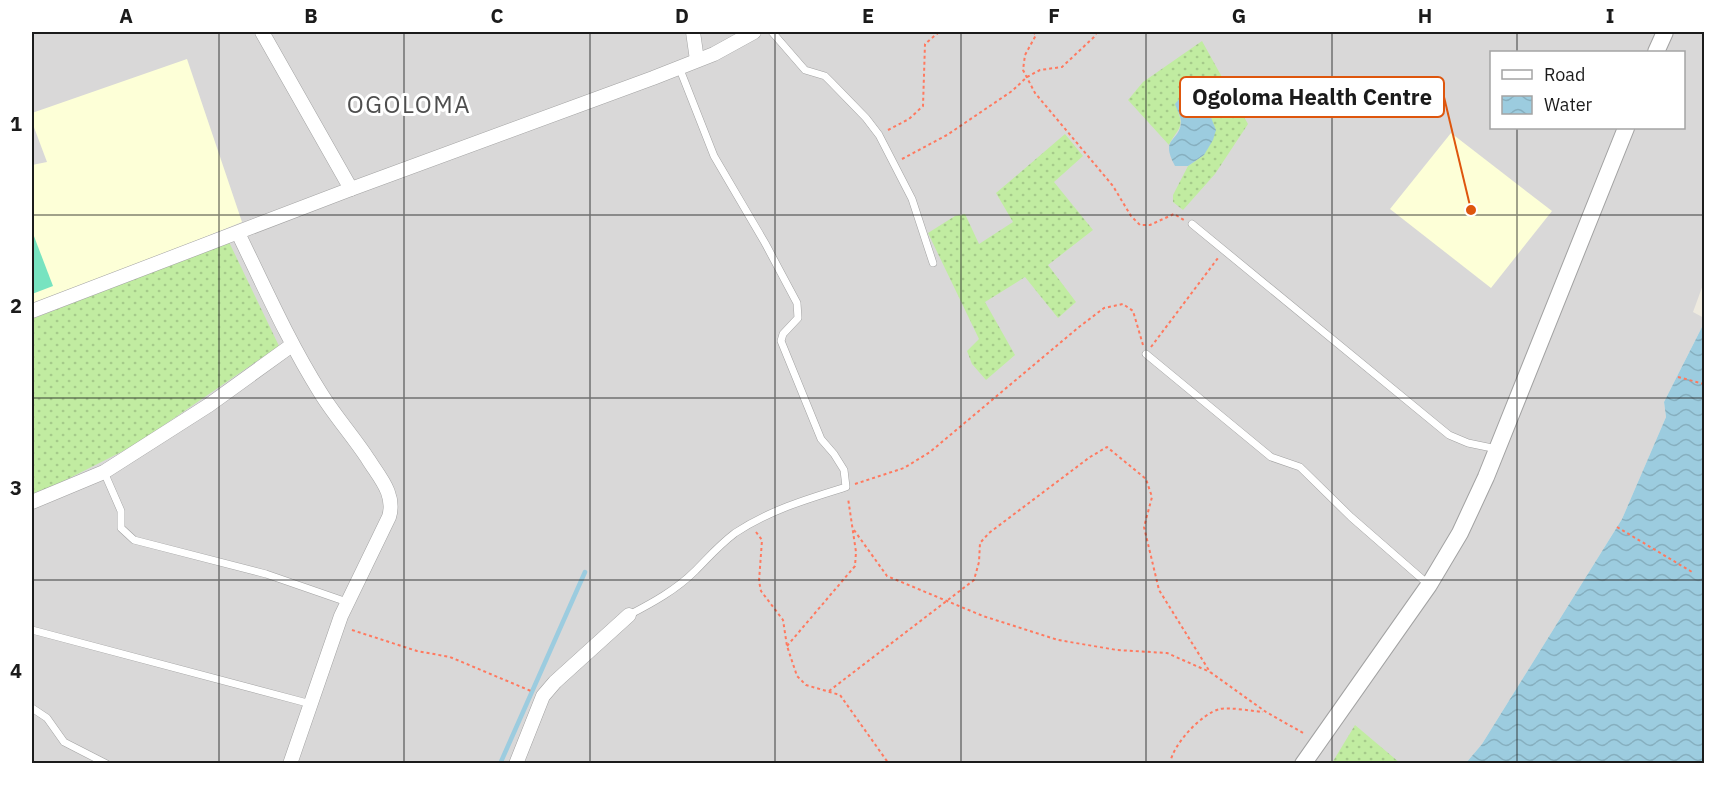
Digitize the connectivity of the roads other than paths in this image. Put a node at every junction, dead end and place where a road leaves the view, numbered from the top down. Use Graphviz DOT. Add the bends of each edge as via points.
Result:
graph roads {
  1 [pos="262,32"];
  2 [pos="693,32"];
  3 [pos="754,32"];
  4 [pos="772,32"];
  5 [pos="1665,32"];
  6 [pos="1656,51"];
  7 [pos="697,60"];
  8 [pos="679,67"];
  9 [pos="1626,129"];
  10 [pos="351,189"];
  11 [pos="1192,224"];
  12 [pos="238,232"];
  13 [pos="933,263"];
  14 [pos="32,311"];
  15 [pos="292,345"];
  16 [pos="1146,354"];
  17 [pos="1497,449"];
  18 [pos="104,472"];
  19 [pos="32,502"];
  20 [pos="1429,585"];
  21 [pos="347,602"];
  22 [pos="629,615"];
  23 [pos="32,630"];
  24 [pos="311,704"];
  25 [pos="32,708"];
  26 [pos="106,764"];
  27 [pos="290,764"];
  28 [pos="516,764"];
  29 [pos="1303,764"];
  1 -- 10 [label="street"];
  2 -- 7 [label="street"];
  3 -- 7 [label="street"];
  4 -- 13 [label="lane" via="805,70 825,76 879,135 912,199"];
  5 -- 6 [label="street"];
  7 -- 8 [label="street"];
  8 -- 10 [label="street"];
  8 -- 22 [label="lane" via="714,156 797,303 798,318 781,341 820,439 844,470 846,487 779,509 750,525 711,552 694,572 662,597"];
  9 -- 17 [label="street"];
  10 -- 12 [label="street"];
  11 -- 17 [label="lane" via="1449,435"];
  12 -- 14 [label="street"];
  12 -- 15 [label="street"];
  15 -- 18 [label="street" via="209,405"];
  15 -- 21 [label="street" via="392,502 389,517"];
  16 -- 20 [label="lane" via="1271,457 1300,467 1350,518"];
  17 -- 20 [label="street" via="1460,532"];
  18 -- 19 [label="street"];
  18 -- 21 [label="lane" via="121,511 121,528 134,540 266,574"];
  20 -- 29 [label="street"];
  21 -- 24 [label="street"];
  22 -- 28 [label="street" via="543,696"];
  23 -- 24 [label="lane"];
  24 -- 27 [label="street"];
  25 -- 26 [label="lane" via="47,718 64,742"];
}
